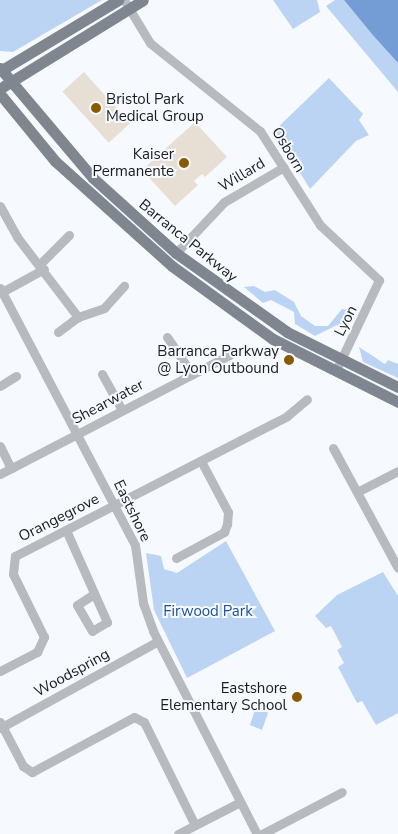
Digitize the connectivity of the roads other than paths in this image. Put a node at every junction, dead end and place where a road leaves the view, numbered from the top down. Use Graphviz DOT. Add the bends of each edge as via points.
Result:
graph roads {
  1 [pos="118,0"];
  2 [pos="143,0"];
  3 [pos="126,4"];
  4 [pos="1,70"];
  5 [pos="10,82"];
  6 [pos="0,88"];
  7 [pos="0,94"];
  8 [pos="284,167"];
  9 [pos="0,206"];
  10 [pos="69,235"];
  11 [pos="176,253"];
  12 [pos="42,266"];
  13 [pos="379,280"];
  14 [pos="124,286"];
  15 [pos="1,291"];
  16 [pos="78,316"];
  17 [pos="58,332"];
  18 [pos="167,337"];
  19 [pos="230,355"];
  20 [pos="341,360"];
  21 [pos="335,373"];
  22 [pos="102,374"];
  23 [pos="192,374"];
  24 [pos="16,376"];
  25 [pos="0,386"];
  26 [pos="398,386"];
  27 [pos="307,399"];
  28 [pos="398,402"];
  29 [pos="122,410"];
  30 [pos="77,434"];
  31 [pos="0,446"];
  32 [pos="333,448"];
  33 [pos="200,461"];
  34 [pos="11,469"];
  35 [pos="398,471"];
  36 [pos="0,474"];
  37 [pos="357,492"];
  38 [pos="115,505"];
  39 [pos="66,530"];
  40 [pos="176,558"];
  41 [pos="397,563"];
  42 [pos="94,594"];
  43 [pos="158,641"];
  44 [pos="0,671"];
  45 [pos="1,726"];
  46 [pos="342,792"];
  47 [pos="240,802"];
  48 [pos="195,826"];
  49 [pos="178,834"];
  50 [pos="257,834"];
  51 [pos="262,834"];
  1 -- 4 [label="main road"];
  2 -- 3 [label="main road"];
  3 -- 5 [label="main road"];
  3 -- 8 [label="street, Osborn" via="150,44 260,131"];
  4 -- 5 [label="main road, Barranca Parkway"];
  5 -- 6 [label="main road"];
  5 -- 11 [label="main road, Barranca Parkway" via="93,178"];
  7 -- 21 [label="main road, Barranca Parkway" via="55,160 130,231 240,317"];
  8 -- 11 [label="street, Willard" via="224,202"];
  8 -- 13 [label="street, Osborn" via="320,225"];
  9 -- 12 [label="street" via="17,237"];
  10 -- 12 [label="street"];
  11 -- 20 [label="main road, Barranca Parkway" via="237,300"];
  12 -- 15 [label="street"];
  12 -- 16 [label="street"];
  13 -- 20 [label="street, Lyon"];
  14 -- 16 [label="street" via="104,308"];
  15 -- 30 [label="street, Eastshore"];
  16 -- 17 [label="street"];
  18 -- 23 [label="street"];
  19 -- 23 [label="street, Shearwater"];
  20 -- 21 [label="street, Lyon"];
  20 -- 26 [label="main road, Barranca Parkway"];
  21 -- 28 [label="main road, Barranca Parkway"];
  22 -- 29 [label="street"];
  23 -- 29 [label="street, Shearwater"];
  24 -- 25 [label="street"];
  27 -- 33 [label="street, Orangegrove" via="287,416"];
  29 -- 30 [label="street, Shearwater"];
  30 -- 34 [label="street, Shearwater"];
  30 -- 38 [label="street, Eastshore"];
  31 -- 34 [label="street"];
  32 -- 37 [label="street"];
  33 -- 38 [label="street, Orangegrove"];
  33 -- 40 [label="street" via="228,512 227,524 224,532"];
  34 -- 36 [label="street, Shearwater"];
  35 -- 37 [label="street"];
  37 -- 41 [label="street"];
  38 -- 39 [label="street, Orangegrove"];
  38 -- 43 [label="street, Eastshore" via="139,559 143,603"];
  39 -- 42 [label="street" via="91,579"];
  39 -- 44 [label="street, Orangegrove" via="13,560 13,574 44,637 37,652"];
  43 -- 45 [label="street, Woodspring"];
  43 -- 47 [label="street, Eastshore"];
  45 -- 48 [label="street" via="23,766 32,772 134,717 144,722"];
  46 -- 51 [label="street"];
  47 -- 48 [label="street"];
  47 -- 50 [label="street, Eastshore"];
  48 -- 49 [label="street"];
}
